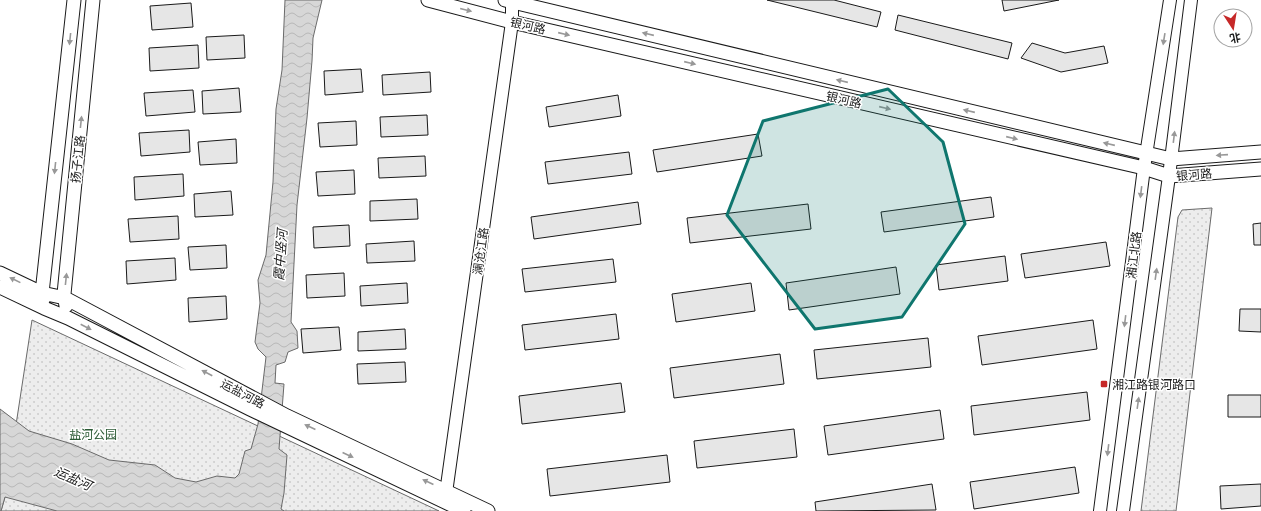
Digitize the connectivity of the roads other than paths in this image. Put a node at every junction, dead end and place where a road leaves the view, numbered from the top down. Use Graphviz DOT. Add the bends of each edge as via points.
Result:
graph roads {
  1 [pos="74,0"];
  2 [pos="93,0"];
  3 [pos="428,0"];
  4 [pos="509,0"];
  5 [pos="1170,0"];
  6 [pos="1191,0"];
  7 [pos="512,22"];
  8 [pos="1261,152"];
  9 [pos="1146,153"];
  10 [pos="1171,159"];
  11 [pos="1144,168"];
  12 [pos="1261,169"];
  13 [pos="1169,176"];
  14 [pos="0,273"];
  15 [pos="0,287"];
  16 [pos="42,293"];
  17 [pos="65,298"];
  18 [pos="44,308"];
  19 [pos="68,318"];
  20 [pos="252,403"];
  21 [pos="446,497"];
  22 [pos="464,511"];
  23 [pos="488,511"];
  24 [pos="1100,511"];
  25 [pos="1123,511"];
  1 -- 16 [label="main road, 扬子江路, one-way"];
  17 -- 2 [label="main road, 扬子江路, one-way"];
  3 -- 7 [label="main road, 银河路, one-way"];
  4 -- 7 [label="street, 澜沧江路"];
  9 -- 4 [label="main road, 银河路, one-way"];
  5 -- 9 [label="street, 湘江北路, one-way"];
  10 -- 6 [label="street, 湘江北路, one-way"];
  7 -- 11 [label="main road, 银河路, one-way"];
  7 -- 21 [label="street, 澜沧江路"];
  8 -- 10 [label="main road, 银河路, one-way"];
  9 -- 10 [label="main road, 银河路"];
  9 -- 11 [label="street, 湘江北路"];
  10 -- 13 [label="street, 湘江北路"];
  11 -- 13 [label="main road, 银河路"];
  11 -- 24 [label="street, 湘江北路, one-way"];
  12 -- 13 [label="main road, 银河路"];
  25 -- 13 [label="street, 湘江北路, one-way"];
  16 -- 14 [label="main road, 运盐河路, one-way"];
  15 -- 18 [label="main road, 运盐河路"];
  16 -- 17 [label="main road, 运盐河路"];
  16 -- 18 [label="main road, 扬子江路"];
  17 -- 19 [label="main road, 扬子江路"];
  20 -- 17 [label="main road, 运盐河路, one-way"];
  18 -- 19 [label="main road, 运盐河路"];
  19 -- 20 [label="main road, 运盐河路, one-way"];
  20 -- 21 [label="main road, 运盐河路"];
  21 -- 22 [label="main road, 运盐河路"];
  21 -- 23 [label="main road, 运盐河路"];
}
